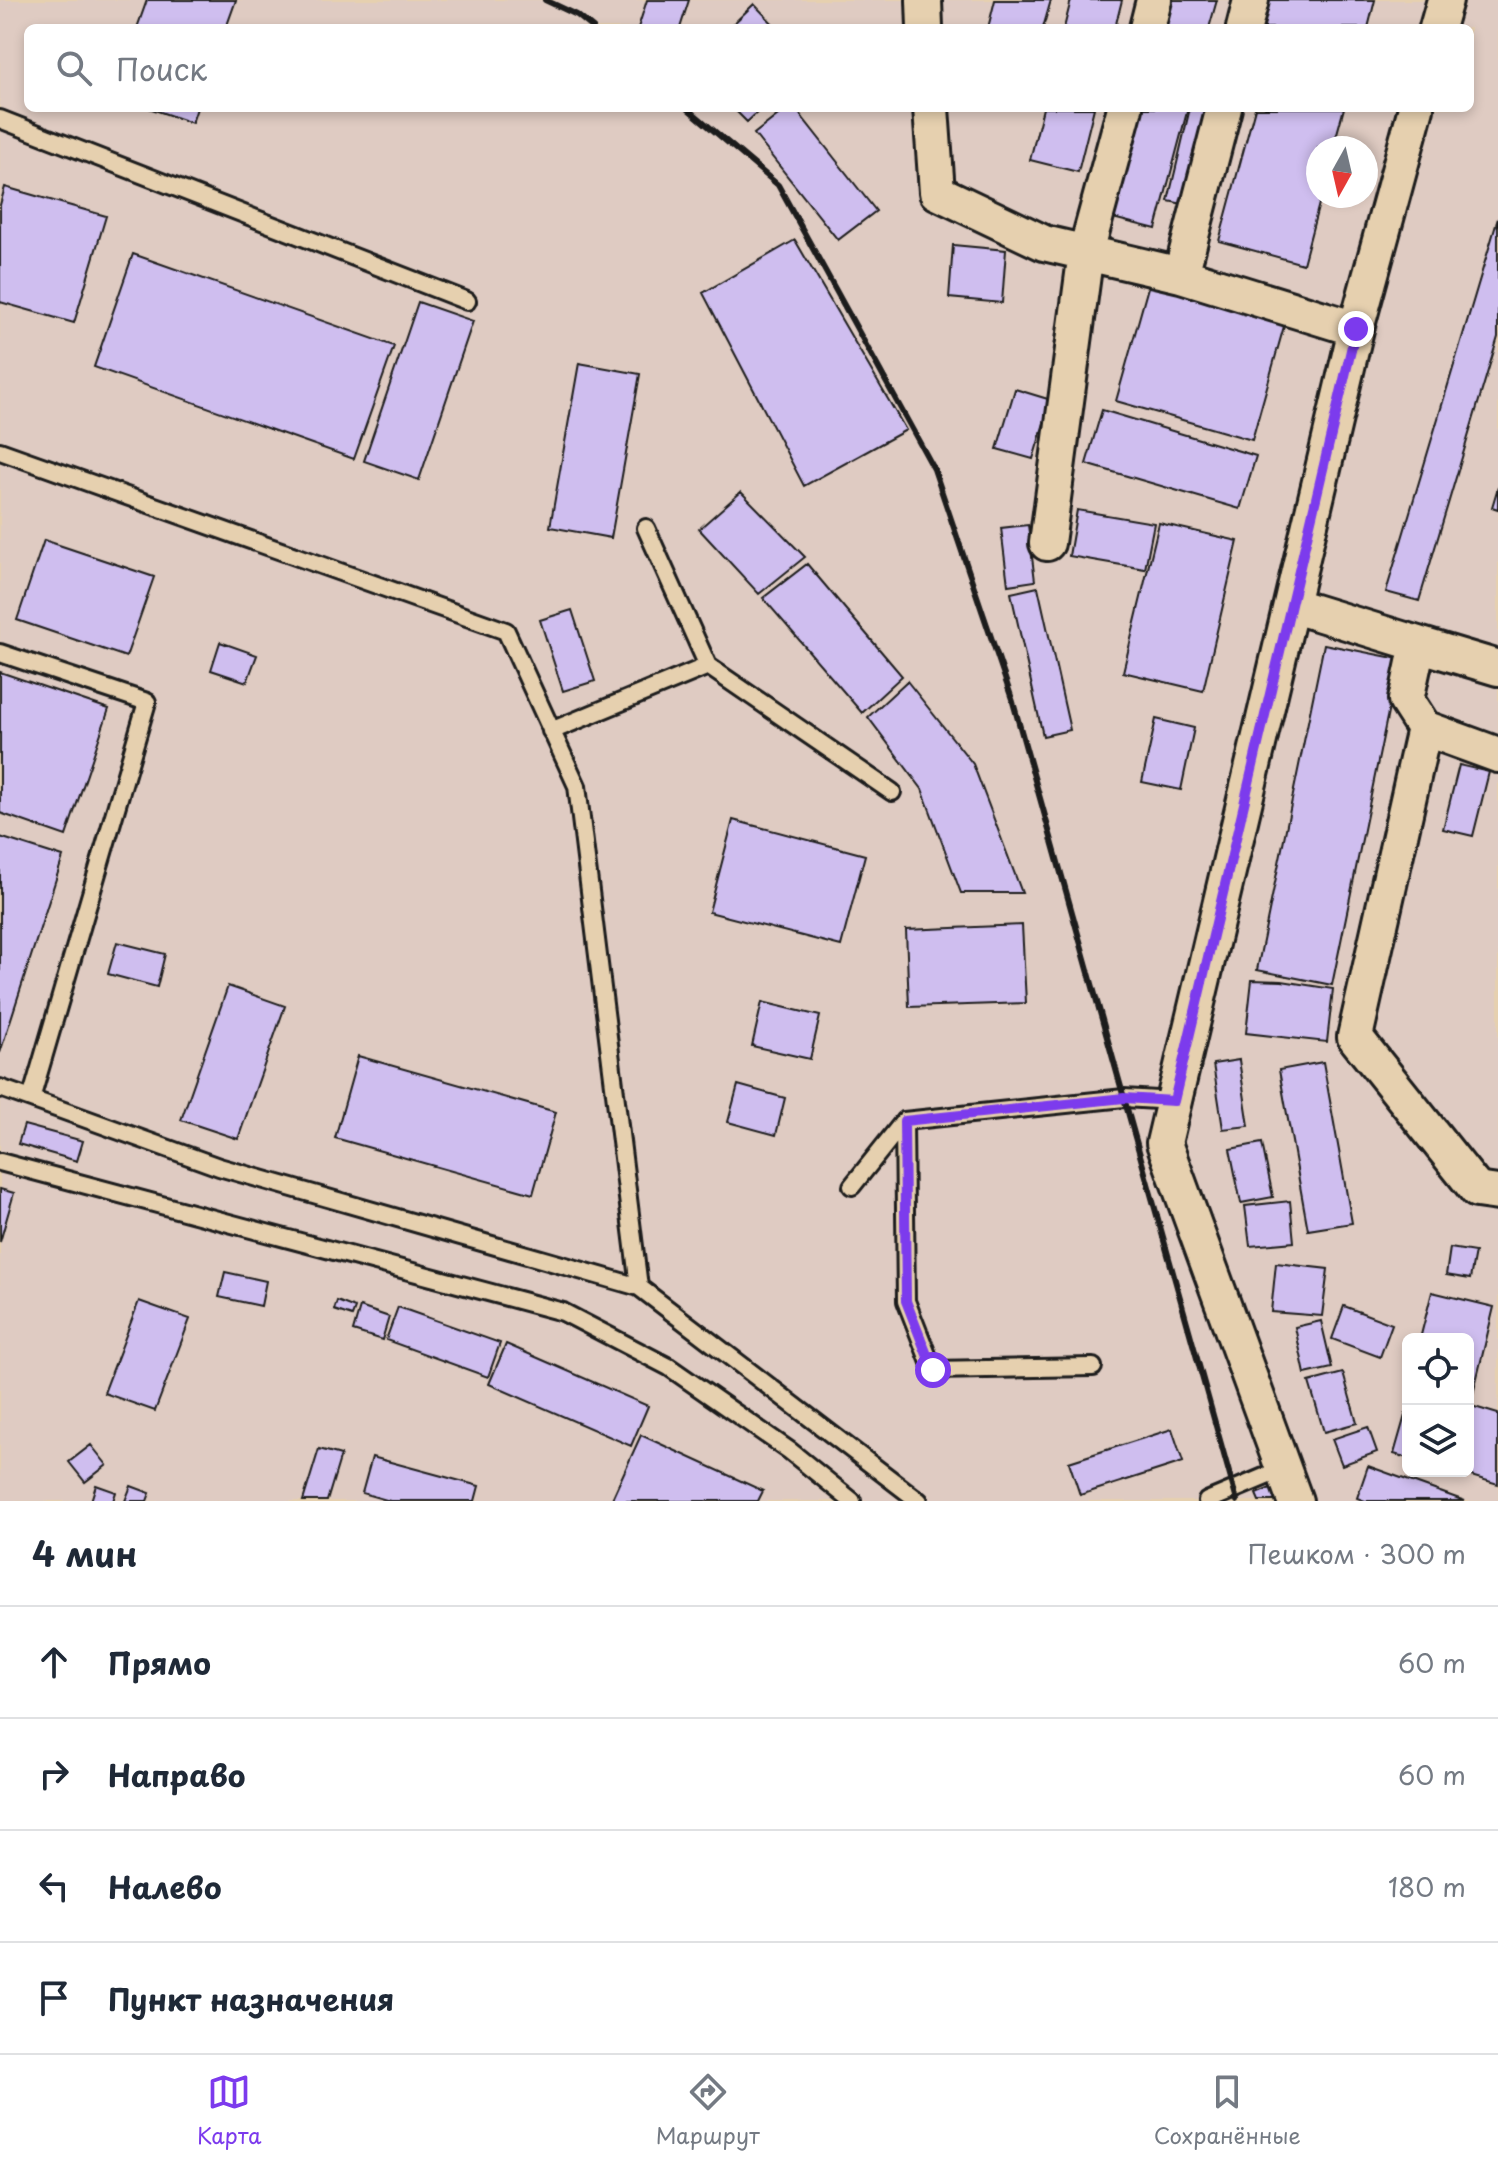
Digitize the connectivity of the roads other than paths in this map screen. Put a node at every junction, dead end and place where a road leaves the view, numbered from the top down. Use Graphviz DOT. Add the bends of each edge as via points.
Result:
graph roads {
  1 [pos="924,0"];
  2 [pos="1154,0"];
  3 [pos="1251,0"];
  4 [pos="1445,0"];
  5 [pos="925,24"];
  6 [pos="1148,24"];
  7 [pos="1245,24"];
  8 [pos="1438,24"];
  9 [pos="931,112"];
  10 [pos="1124,112"];
  11 [pos="1223,112"];
  12 [pos="1415,112"];
  13 [pos="0,119"];
  14 [pos="1086,252"];
  15 [pos="1181,275"];
  16 [pos="467,301"];
  17 [pos="1356,329"];
  18 [pos="0,451"];
  19 [pos="646,528"];
  20 [pos="1047,543"];
  21 [pos="1291,605"];
  22 [pos="1418,644"];
  23 [pos="0,653"];
  24 [pos="708,666"];
  25 [pos="1498,668"];
  26 [pos="1424,728"];
  27 [pos="551,731"];
  28 [pos="1498,755"];
  29 [pos="892,792"];
  30 [pos="0,1088"];
  31 [pos="31,1099"];
  32 [pos="1174,1101"];
  33 [pos="904,1121"];
  34 [pos="0,1162"];
  35 [pos="852,1186"];
  36 [pos="1498,1193"];
  37 [pos="639,1287"];
  38 [pos="1093,1367"];
  39 [pos="1283,1469"];
  40 [pos="852,1501"];
  41 [pos="919,1501"];
  42 [pos="1207,1501"];
  43 [pos="1295,1501"];
  1 -- 5 [label="street"];
  2 -- 6 [label="street"];
  3 -- 7 [label="street"];
  4 -- 8 [label="street"];
  9 -- 14 [label="street" via="937,192 1044,243"];
  10 -- 14 [label="street"];
  11 -- 15 [label="street"];
  12 -- 17 [label="street"];
  13 -- 16 [label="lane"];
  14 -- 15 [label="street"];
  14 -- 20 [label="street"];
  15 -- 17 [label="street"];
  17 -- 21 [label="street"];
  18 -- 27 [label="lane" via="506,631"];
  19 -- 24 [label="lane"];
  21 -- 22 [label="street"];
  21 -- 32 [label="street"];
  22 -- 25 [label="street"];
  22 -- 26 [label="street" via="1406,700"];
  23 -- 31 [label="lane" via="147,702"];
  24 -- 27 [label="lane"];
  24 -- 29 [label="lane"];
  26 -- 28 [label="street"];
  26 -- 36 [label="street" via="1355,1037 1477,1190"];
  27 -- 37 [label="lane" via="577,786"];
  30 -- 31 [label="lane"];
  31 -- 37 [label="lane" via="219,1167"];
  32 -- 33 [label="lane" via="1124,1098"];
  32 -- 39 [label="street" via="1164,1143"];
  33 -- 35 [label="lane"];
  33 -- 38 [label="lane" via="906,1301 933,1370"];
  34 -- 40 [label="lane" via="563,1312 669,1367"];
  37 -- 41 [label="lane"];
  39 -- 42 [label="lane"];
  39 -- 43 [label="street"];
}
